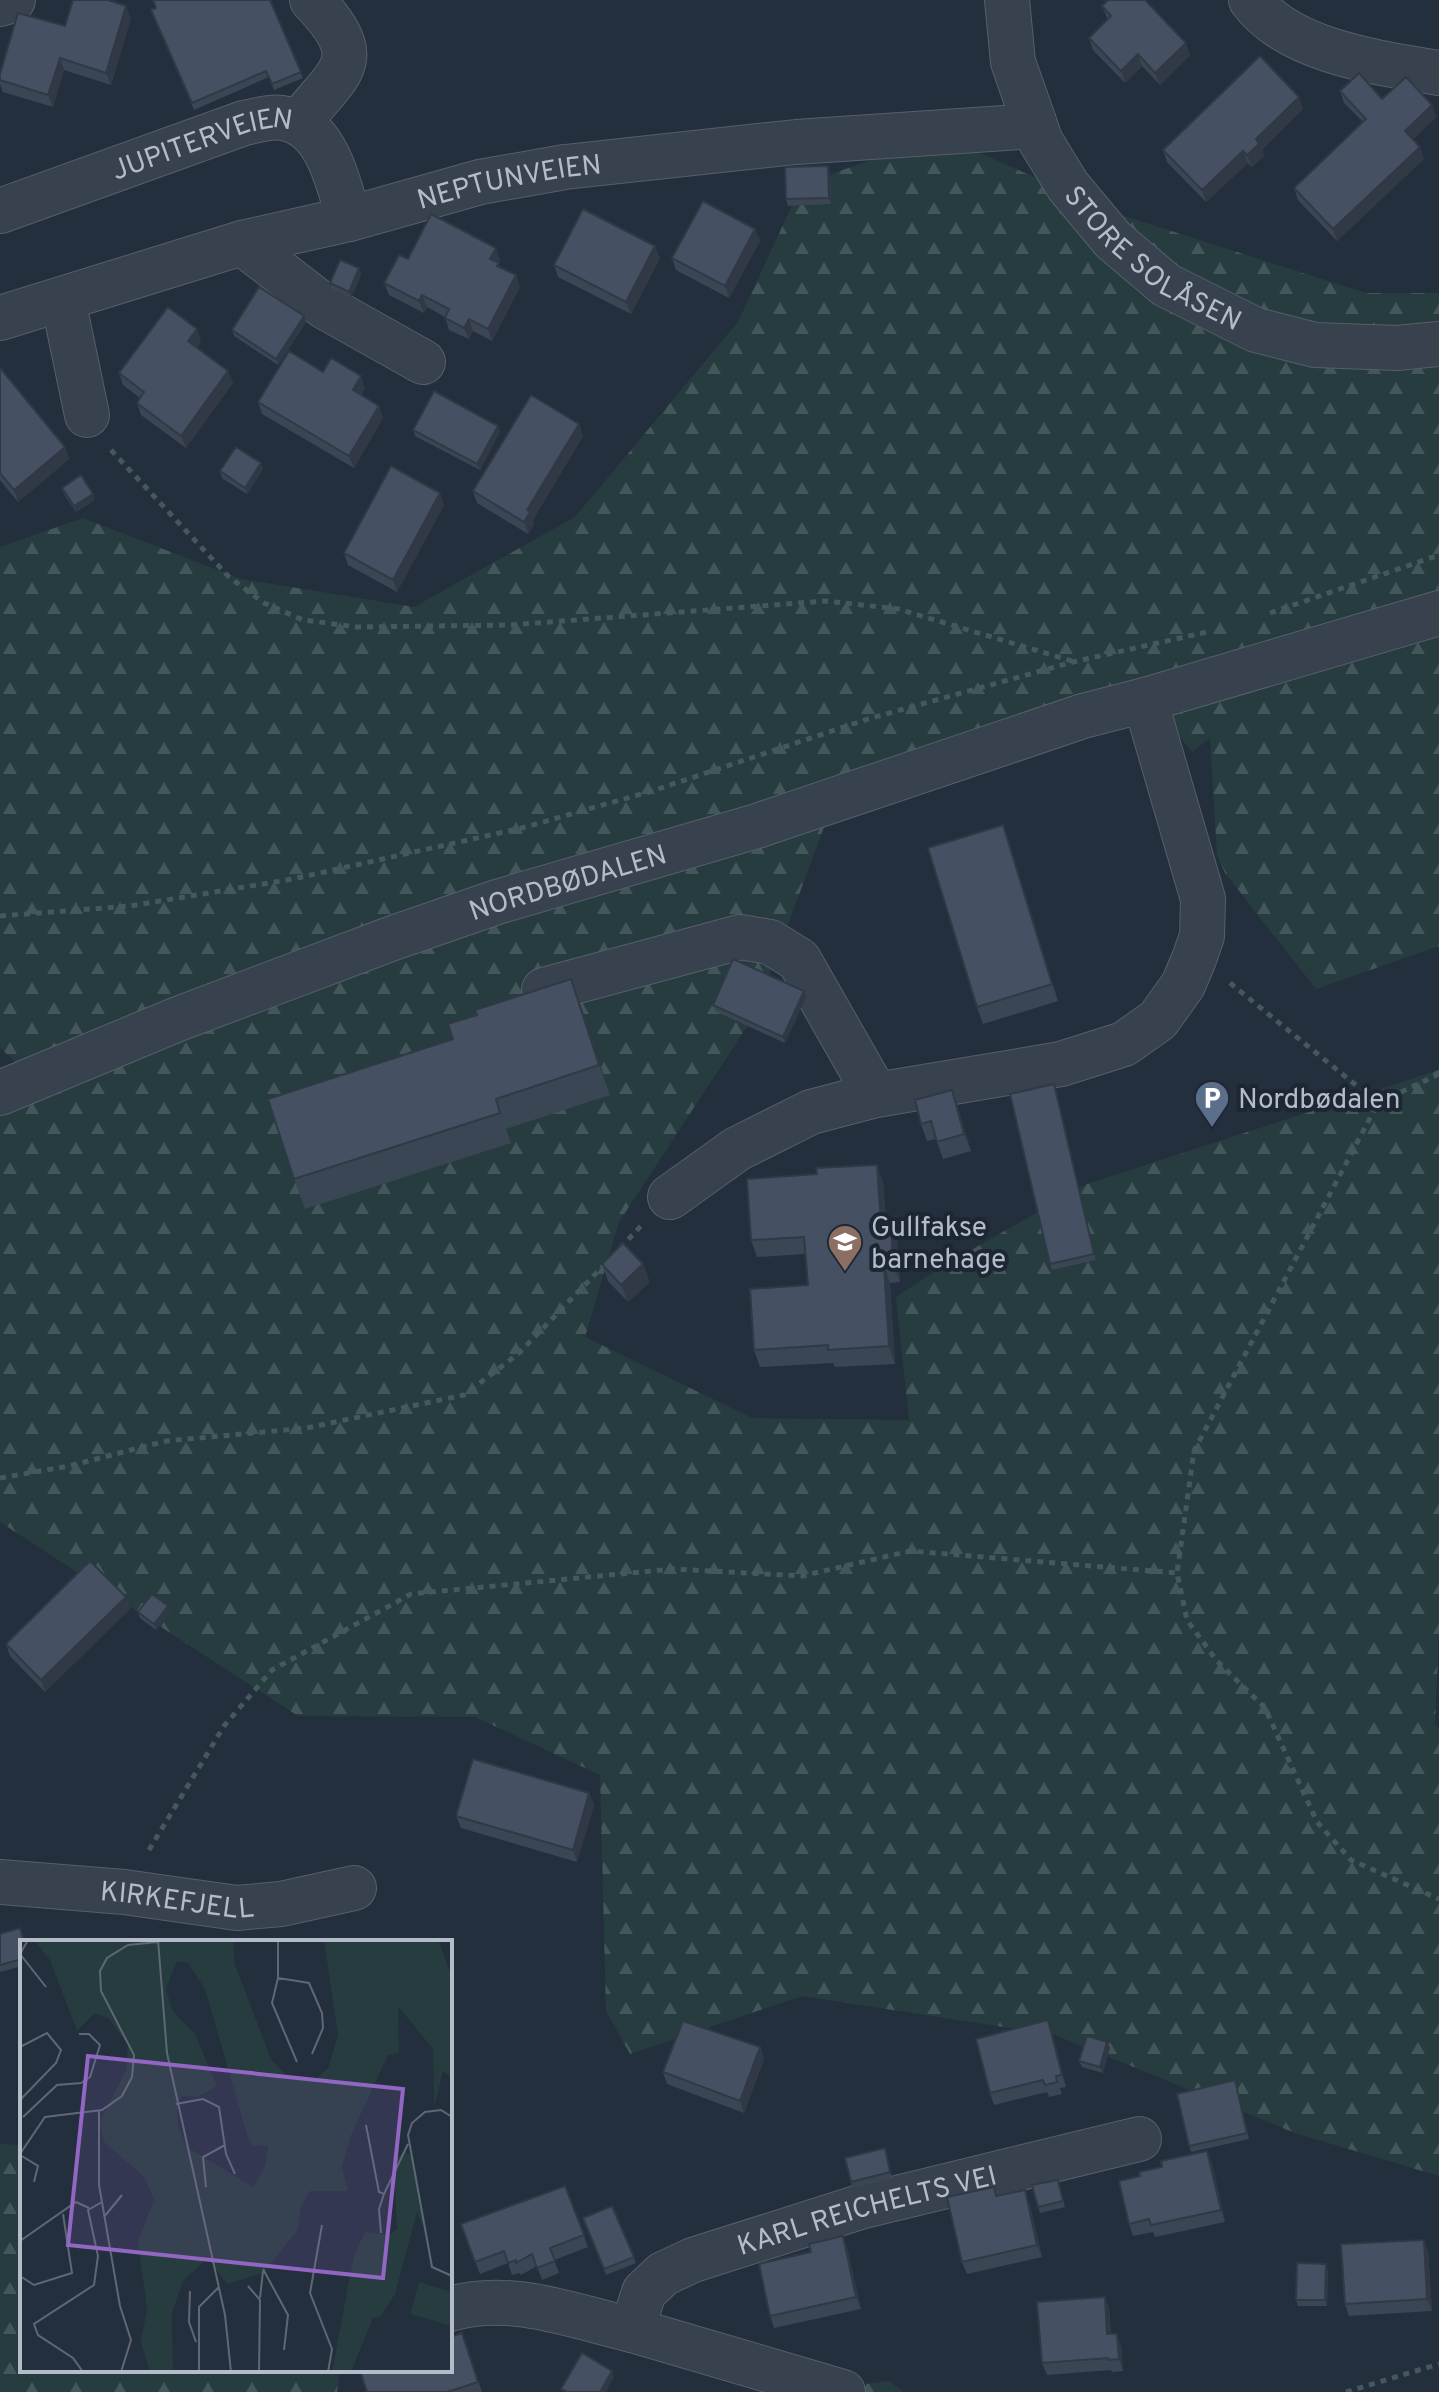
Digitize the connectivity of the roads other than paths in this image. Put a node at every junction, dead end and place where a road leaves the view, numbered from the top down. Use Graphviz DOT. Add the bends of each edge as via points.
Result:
graph roads {
  1 [pos="13,0"];
  2 [pos="312,0"];
  3 [pos="1007,0"];
  4 [pos="1251,0"];
  5 [pos="0,4"];
  6 [pos="1439,73"];
  7 [pos="1034,122"];
  8 [pos="299,123"];
  9 [pos="0,211"];
  10 [pos="349,219"];
  11 [pos="242,243"];
  12 [pos="63,300"];
  13 [pos="0,318"];
  14 [pos="1439,344"];
  15 [pos="423,362"];
  16 [pos="87,415"];
  17 [pos="1439,613"];
  18 [pos="1145,700"];
  19 [pos="544,990"];
  20 [pos="0,1093"];
  21 [pos="876,1095"];
  22 [pos="670,1197"];
  23 [pos="0,1882"];
  24 [pos="354,1888"];
  25 [pos="1139,2139"];
  26 [pos="452,2308"];
  27 [pos="632,2330"];
  28 [pos="843,2392"];
  1 -- 5 [label="street"];
  2 -- 8 [label="street" via="333,22 345,51 344,67"];
  3 -- 7 [label="street, STORE SOLÅSEN" via="1013,62"];
  4 -- 6 [label="street" via="1285,30 1348,57"];
  7 -- 10 [label="street, NEPTUNVEIEN" via="565,167 480,182"];
  7 -- 14 [label="street, STORE SOLÅSEN" via="1068,186 1113,240 1166,285 1256,330 1315,345"];
  8 -- 9 [label="street, JUPITERVEIEN" via="279,117 244,123"];
  8 -- 10 [label="street, JUPITERVEIEN" via="321,144"];
  10 -- 11 [label="street, NEPTUNVEIEN"];
  11 -- 12 [label="street, NEPTUNVEIEN"];
  11 -- 15 [label="street" via="325,307"];
  12 -- 13 [label="street, NEPTUNVEIEN"];
  12 -- 16 [label="street"];
  17 -- 18 [label="street, NORDBØDALEN"];
  18 -- 20 [label="street, NORDBØDALEN" via="757,826 497,902 178,1019"];
  18 -- 21 [label="street" via="1203,899 1202,936 1183,985 1158,1020 1124,1044 1061,1064"];
  19 -- 21 [label="street" via="740,937 770,942 799,960"];
  21 -- 22 [label="street" via="811,1112 737,1149"];
  23 -- 24 [label="street, KIRKEFJELL" via="237,1908"];
  25 -- 27 [label="street, KARL REICHELTS VEI" via="860,2207 693,2260 663,2274 644,2292"];
  26 -- 27 [label="street" via="520,2302"];
  27 -- 28 [label="street"];
}
